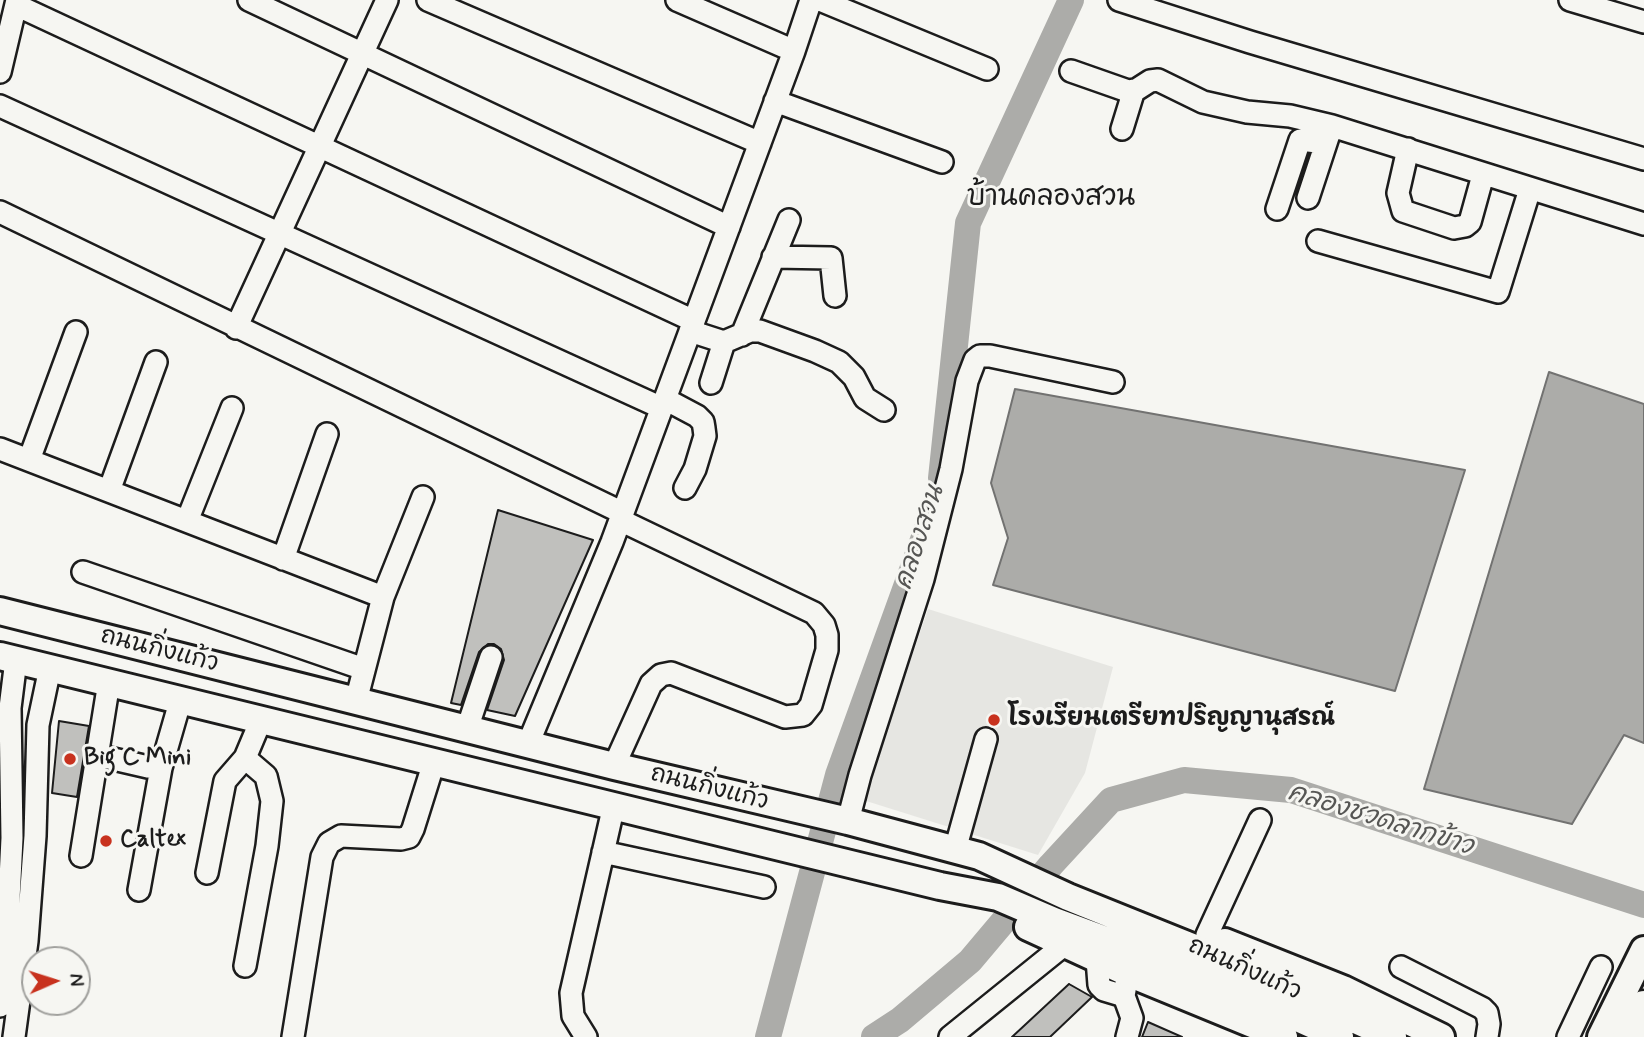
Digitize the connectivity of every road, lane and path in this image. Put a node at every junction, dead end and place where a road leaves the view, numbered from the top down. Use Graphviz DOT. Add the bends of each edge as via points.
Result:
graph roads {
  1 [pos="249,0"];
  2 [pos="387,0"];
  3 [pos="428,0"];
  4 [pos="677,0"];
  5 [pos="811,0"];
  6 [pos="820,0"];
  7 [pos="1119,0"];
  8 [pos="1570,0"];
  9 [pos="16,3"];
  10 [pos="1157,6"];
  11 [pos="1644,22"];
  12 [pos="794,51"];
  13 [pos="363,54"];
  14 [pos="987,69"];
  15 [pos="1071,71"];
  16 [pos="0,72"];
  17 [pos="1134,90"];
  18 [pos="775,101"];
  19 [pos="0,106"];
  20 [pos="1122,129"];
  21 [pos="1329,134"];
  22 [pos="760,143"];
  23 [pos="318,146"];
  24 [pos="1408,149"];
  25 [pos="1644,159"];
  26 [pos="942,162"];
  27 [pos="1483,175"];
  28 [pos="1530,189"];
  29 [pos="1308,198"];
  30 [pos="1277,209"];
  31 [pos="0,212"];
  32 [pos="789,220"];
  33 [pos="1644,224"];
  34 [pos="729,227"];
  35 [pos="280,234"];
  36 [pos="1318,240"];
  37 [pos="773,257"];
  38 [pos="835,296"];
  39 [pos="692,326"];
  40 [pos="236,328"];
  41 [pos="76,332"];
  42 [pos="733,339"];
  43 [pos="156,362"];
  44 [pos="1112,382"];
  45 [pos="710,383"];
  46 [pos="664,404"];
  47 [pos="232,408"];
  48 [pos="884,410"];
  49 [pos="327,434"];
  50 [pos="0,449"];
  51 [pos="29,460"];
  52 [pos="685,488"];
  53 [pos="109,491"];
  54 [pos="423,497"];
  55 [pos="622,517"];
  56 [pos="187,522"];
  57 [pos="283,559"];
  58 [pos="83,572"];
  59 [pos="383,597"];
  60 [pos="5,614"];
  61 [pos="5,657"];
  62 [pos="491,657"];
  63 [pos="51,668"];
  64 [pos="364,669"];
  65 [pos="109,682"];
  66 [pos="356,701"];
  67 [pos="180,702"];
  68 [pos="10,708"];
  69 [pos="40,712"];
  70 [pos="261,720"];
  71 [pos="467,729"];
  72 [pos="986,739"];
  73 [pos="528,744"];
  74 [pos="11,747"];
  75 [pos="37,748"];
  76 [pos="96,755"];
  77 [pos="245,758"];
  78 [pos="434,762"];
  79 [pos="614,766"];
  80 [pos="161,768"];
  81 [pos="614,805"];
  82 [pos="1260,820"];
  83 [pos="846,821"];
  84 [pos="35,836"];
  85 [pos="12,838"];
  86 [pos="603,852"];
  87 [pos="967,853"];
  88 [pos="80,856"];
  89 [pos="206,873"];
  90 [pos="764,887"];
  91 [pos="139,890"];
  92 [pos="1054,933"];
  93 [pos="17,941"];
  94 [pos="1644,950"];
  95 [pos="1211,957"];
  96 [pos="245,966"];
  97 [pos="1401,967"];
  98 [pos="1601,967"];
  99 [pos="1126,984"];
  100 [pos="1635,997"];
  101 [pos="0,1006"];
  102 [pos="14,1037"];
  103 [pos="293,1037"];
  104 [pos="586,1037"];
  105 [pos="950,1037"];
  106 [pos="1127,1037"];
  107 [pos="1284,1037"];
  108 [pos="1340,1037"];
  109 [pos="1393,1037"];
  110 [pos="1441,1037"];
  111 [pos="1487,1037"];
  112 [pos="1568,1037"];
  113 [pos="1601,1037"];
  114 [pos="1629,1037"];
  1 -- 13 [label="street"];
  2 -- 13 [label="street"];
  3 -- 22 [label="street"];
  4 -- 12 [label="street"];
  5 -- 12 [label="street"];
  6 -- 14 [label="street"];
  7 -- 10 [label="street"];
  8 -- 11 [label="street"];
  9 -- 16 [label="street"];
  9 -- 23 [label="street"];
  10 -- 25 [label="street" via="1250,43"];
  12 -- 18 [label="street"];
  13 -- 23 [label="street"];
  13 -- 34 [label="street"];
  15 -- 17 [label="street"];
  17 -- 20 [label="street"];
  17 -- 21 [label="street" via="1158,80 1203,102 1290,116"];
  18 -- 22 [label="street"];
  18 -- 26 [label="street"];
  19 -- 35 [label="street"];
  21 -- 24 [label="street"];
  21 -- 29 [label="street"];
  21 -- 30 [label="street" via="1300,140"];
  22 -- 34 [label="street"];
  23 -- 35 [label="street"];
  23 -- 39 [label="street"];
  24 -- 27 [label="street"];
  24 -- 27 [label="street" via="1398,193 1403,212 1454,228 1465,226"];
  27 -- 28 [label="street"];
  28 -- 33 [label="street"];
  28 -- 36 [label="street" via="1498,292"];
  31 -- 40 [label="street"];
  32 -- 37 [label="street"];
  34 -- 39 [label="street"];
  35 -- 40 [label="street"];
  35 -- 46 [label="street"];
  37 -- 38 [label="street" via="831,258"];
  37 -- 42 [label="street"];
  39 -- 42 [label="street"];
  39 -- 46 [label="street"];
  40 -- 55 [label="street"];
  41 -- 51 [label="street"];
  42 -- 45 [label="street"];
  42 -- 48 [label="street" via="760,331 839,362 865,398"];
  43 -- 53 [label="street"];
  44 -- 83 [label="street" via="990,356 975,360 923,579"];
  46 -- 52 [label="street" via="697,416 705,428"];
  46 -- 55 [label="street"];
  47 -- 56 [label="street"];
  49 -- 57 [label="street"];
  50 -- 51 [label="street"];
  51 -- 53 [label="street"];
  53 -- 56 [label="street"];
  54 -- 59 [label="street"];
  55 -- 73 [label="street"];
  55 -- 79 [label="street" via="814,613 824,625 827,650 811,705 803,715 794,717 671,673 661,675 651,684"];
  56 -- 57 [label="street"];
  57 -- 59 [label="street"];
  58 -- 64 [label="street"];
  59 -- 64 [label="street"];
  60 -- 66 [label="main road, ถนนกิ่งแก้ว"];
  61 -- 63 [label="main road, ถนนกิ่งแก้ว"];
  61 -- 68 [label="street"];
  62 -- 71 [label="street"];
  63 -- 65 [label="main road, ถนนกิ่งแก้ว"];
  63 -- 69 [label="street"];
  64 -- 66 [label="street"];
  65 -- 67 [label="main road, ถนนกิ่งแก้ว"];
  65 -- 76 [label="street"];
  66 -- 71 [label="main road, ถนนกิ่งแก้ว"];
  67 -- 70 [label="main road, ถนนกิ่งแก้ว"];
  67 -- 80 [label="street"];
  68 -- 69 [label="street"];
  68 -- 74 [label="street"];
  69 -- 75 [label="street"];
  70 -- 77 [label="street"];
  70 -- 78 [label="main road, ถนนกิ่งแก้ว"];
  71 -- 73 [label="main road, ถนนกิ่งแก้ว"];
  72 -- 87 [label="street"];
  73 -- 79 [label="main road, ถนนกิ่งแก้ว"];
  74 -- 75 [label="street"];
  74 -- 85 [label="street"];
  75 -- 84 [label="street"];
  76 -- 80 [label="street"];
  76 -- 88 [label="street"];
  77 -- 89 [label="street" via="225,781"];
  77 -- 96 [label="street" via="265,776 272,801"];
  78 -- 81 [label="main road, ถนนกิ่งแก้ว"];
  78 -- 103 [label="street" via="409,836 341,836 329,843 322,857"];
  79 -- 83 [label="main road, ถนนกิ่งแก้ว"];
  80 -- 91 [label="street"];
  81 -- 86 [label="street"];
  81 -- 92 [label="main road, ถนนกิ่งแก้ว" via="989,900"];
  82 -- 95 [label="street"];
  83 -- 87 [label="main road, ถนนกิ่งแก้ว"];
  84 -- 85 [label="street"];
  84 -- 93 [label="street"];
  85 -- 93 [label="street"];
  86 -- 90 [label="street"];
  86 -- 104 [label="street" via="571,993 573,1016"];
  87 -- 95 [label="main road, ถนนกิ่งแก้ว" via="1017,866 1072,889"];
  92 -- 95 [label="main road, ถนนกิ่งแก้ว"];
  92 -- 99 [label="main road"];
  92 -- 105 [label="street"];
  93 -- 101 [label="street"];
  93 -- 102 [label="street"];
  94 -- 100 [label="main road"];
  95 -- 108 [label="main road, ถนนกิ่งแก้ว"];
  95 -- 109 [label="main road, ถนนกิ่งแก้ว"];
  95 -- 110 [label="main road" via="1343,989"];
  97 -- 111 [label="street" via="1482,1008 1489,1024"];
  98 -- 112 [label="street"];
  99 -- 106 [label="street" via="1132,1018"];
  99 -- 107 [label="main road"];
  100 -- 113 [label="main road"];
  100 -- 114 [label="highway"];
}
